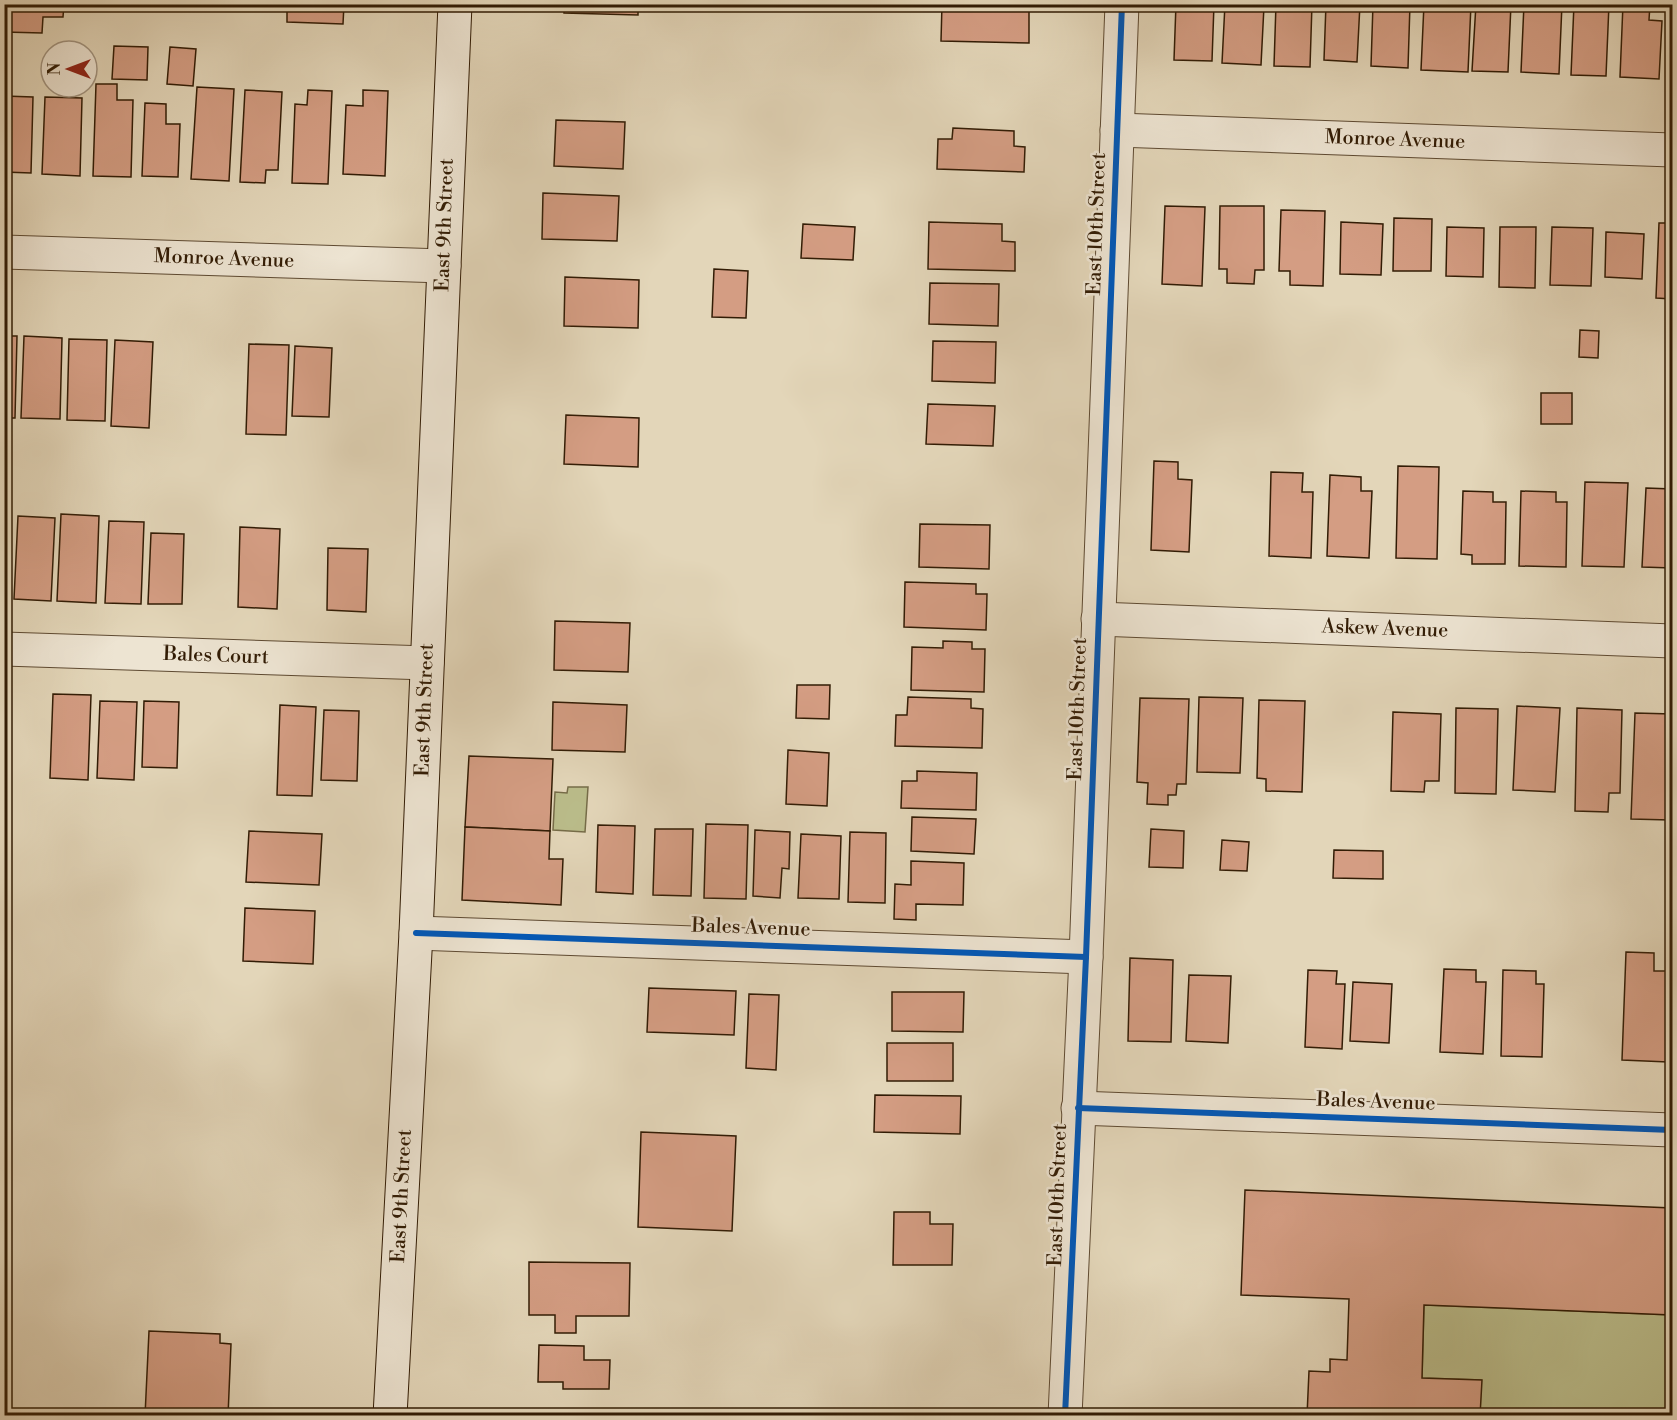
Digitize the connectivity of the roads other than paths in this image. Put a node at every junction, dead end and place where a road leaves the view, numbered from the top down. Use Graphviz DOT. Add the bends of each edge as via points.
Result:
graph roads {
  1 [pos="455,4"];
  2 [pos="1122,4"];
  3 [pos="1117,130"];
  4 [pos="1672,150"];
  5 [pos="4,252"];
  6 [pos="444,266"];
  7 [pos="1098,619"];
  8 [pos="1672,640"];
  9 [pos="4,649"];
  10 [pos="427,663"];
  11 [pos="416,933"];
  12 [pos="1086,957"];
  13 [pos="1078,1108"];
  14 [pos="1672,1130"];
  15 [pos="390,1416"];
  16 [pos="1065,1416"];
  1 -- 6 [label="street, East 9th Street"];
  2 -- 3 [label="street, East 10th Street"];
  3 -- 4 [label="street, Monroe Avenue"];
  3 -- 7 [label="street, East 10th Street"];
  5 -- 6 [label="street, Monroe Avenue"];
  6 -- 10 [label="street, East 9th Street"];
  7 -- 8 [label="street, Askew Avenue"];
  7 -- 12 [label="street, East 10th Street"];
  9 -- 10 [label="street, Bales Court"];
  10 -- 11 [label="street, East 9th Street"];
  11 -- 12 [label="street, Bales Avenue"];
  11 -- 15 [label="street, East 9th Street"];
  12 -- 13 [label="street, East 10th Street"];
  13 -- 14 [label="street, Bales Avenue"];
  13 -- 16 [label="street, East 10th Street"];
}
